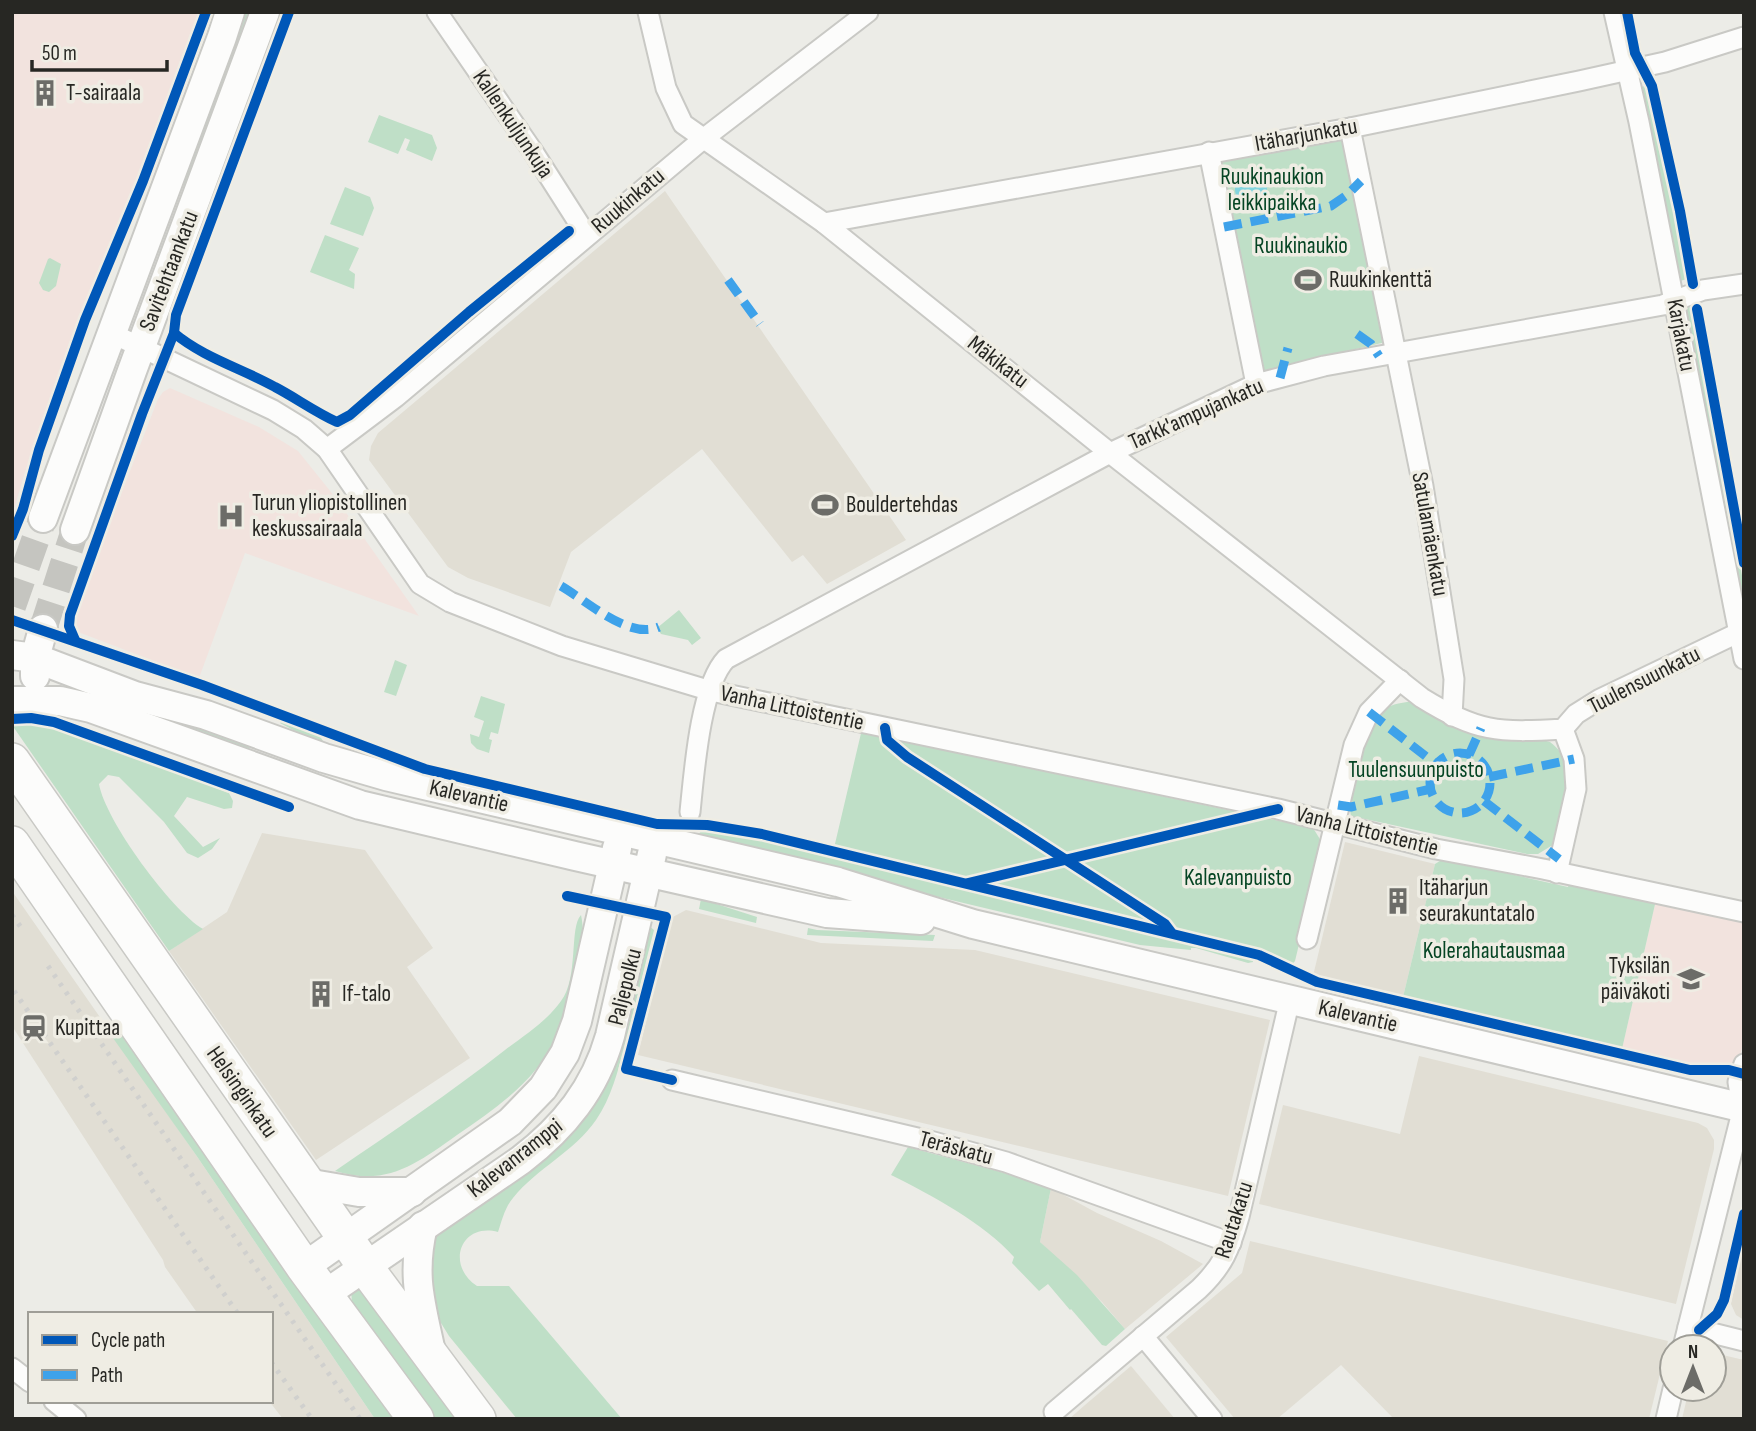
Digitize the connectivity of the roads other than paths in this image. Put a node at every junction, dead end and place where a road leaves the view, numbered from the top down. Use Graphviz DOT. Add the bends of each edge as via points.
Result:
graph roads {
  1 [pos="230,12"];
  2 [pos="265,12"];
  3 [pos="437,12"];
  4 [pos="648,12"];
  5 [pos="868,12"];
  6 [pos="1614,12"];
  7 [pos="1744,37"];
  8 [pos="1627,71"];
  9 [pos="1350,128"];
  10 [pos="702,139"];
  11 [pos="1209,152"];
  12 [pos="824,223"];
  13 [pos="587,236"];
  14 [pos="1744,284"];
  15 [pos="1675,301"];
  16 [pos="111,332"];
  17 [pos="141,347"];
  18 [pos="1395,353"];
  19 [pos="1256,384"];
  20 [pos="327,449"];
  21 [pos="1111,453"];
  22 [pos="43,518"];
  23 [pos="75,530"];
  24 [pos="43,629"];
  25 [pos="1741,632"];
  26 [pos="24,657"];
  27 [pos="1744,659"];
  28 [pos="1400,680"];
  29 [pos="711,691"];
  30 [pos="24,700"];
  31 [pos="1452,716"];
  32 [pos="1563,729"];
  33 [pos="12,761"];
  34 [pos="690,812"];
  35 [pos="1334,823"];
  36 [pos="621,832"];
  37 [pos="655,840"];
  38 [pos="12,844"];
  39 [pos="614,866"];
  40 [pos="648,873"];
  41 [pos="1557,873"];
  42 [pos="1744,912"];
  43 [pos="973,923"];
  44 [pos="1307,939"];
  45 [pos="1290,999"];
  46 [pos="1744,1064"];
  47 [pos="672,1080"];
  48 [pos="1743,1106"];
  49 [pos="306,1183"];
  50 [pos="412,1192"];
  51 [pos="423,1226"];
  52 [pos="345,1238"];
  53 [pos="1231,1243"];
  54 [pos="365,1266"];
  55 [pos="304,1267"];
  56 [pos="324,1295"];
  57 [pos="1688,1328"];
  58 [pos="1687,1333"];
  59 [pos="1143,1336"];
  60 [pos="1744,1341"];
  61 [pos="433,1362"];
  62 [pos="12,1368"];
  63 [pos="28,1380"];
  64 [pos="56,1403"];
  65 [pos="1054,1412"];
  66 [pos="76,1419"];
  67 [pos="416,1419"];
  68 [pos="478,1419"];
  69 [pos="1212,1419"];
  1 -- 16 [label="main road, Savitehtaankatu"];
  2 -- 17 [label="main road, Savitehtaankatu"];
  3 -- 13 [label="street, Kallenkuljunkuja"];
  4 -- 10 [label="street, Mäkikatu" via="671,103 683,124"];
  5 -- 10 [label="street, Ruukinkatu"];
  6 -- 8 [label="street, Karjakatu"];
  7 -- 8 [label="street, Itäharjunkatu"];
  8 -- 9 [label="street, Itäharjunkatu"];
  8 -- 15 [label="street, Karjakatu"];
  9 -- 11 [label="street, Itäharjunkatu"];
  9 -- 18 [label="street"];
  10 -- 12 [label="street, Mäkikatu"];
  10 -- 13 [label="street, Ruukinkatu"];
  11 -- 12 [label="street, Itäharjunkatu"];
  11 -- 19 [label="street"];
  12 -- 21 [label="street, Mäkikatu"];
  13 -- 20 [label="street, Ruukinkatu" via="396,397"];
  14 -- 15 [label="street, Tarkk'ampujankatu" via="1703,290"];
  15 -- 18 [label="street, Tarkk'ampujankatu"];
  15 -- 25 [label="street, Karjakatu"];
  16 -- 17 [label="street, Vanha Littoistentie"];
  16 -- 22 [label="main road, Savitehtaankatu"];
  17 -- 20 [label="street, Vanha Littoistentie" via="273,410"];
  17 -- 23 [label="main road, Savitehtaankatu"];
  18 -- 19 [label="street, Tarkk'ampujankatu"];
  18 -- 31 [label="street, Satulamäenkatu" via="1442,600 1454,679"];
  19 -- 21 [label="street, Tarkk'ampujankatu"];
  20 -- 29 [label="street, Vanha Littoistentie" via="412,574 428,590 562,646"];
  21 -- 28 [label="street, Mäkikatu"];
  21 -- 29 [label="street, Tarkk'ampujankatu" via="726,659"];
  24 -- 26 [label="main road"];
  25 -- 27 [label="street, Karjakatu"];
  25 -- 32 [label="street, Tuulensuunkatu" via="1600,699"];
  26 -- 30 [label="main road"];
  26 -- 36 [label="main road, Kalevantie" via="324,758"];
  28 -- 31 [label="street, Tuulensuunkatu"];
  28 -- 35 [label="street" via="1363,723"];
  29 -- 34 [label="street, Tarkk'ampujankatu" via="698,741"];
  29 -- 35 [label="street, Vanha Littoistentie"];
  30 -- 39 [label="main road, Kalevantie" via="60,701 105,712 360,805"];
  31 -- 32 [label="street, Tuulensuunkatu" via="1504,731"];
  32 -- 41 [label="street" via="1574,759 1576,789"];
  33 -- 49 [label="highway, Helsinginkatu"];
  35 -- 41 [label="street, Vanha Littoistentie"];
  35 -- 44 [label="street"];
  36 -- 37 [label="main road, Kalevantie"];
  36 -- 39 [label="main road, Kalevanramppi"];
  37 -- 40 [label="main road, Kalevanramppi"];
  37 -- 43 [label="main road, Kalevantie" via="838,882"];
  38 -- 55 [label="highway"];
  39 -- 40 [label="main road, Kalevantie"];
  39 -- 50 [label="main road, Kalevanramppi" via="577,1021 552,1075 510,1122"];
  40 -- 43 [label="main road, Kalevantie" via="827,913"];
  40 -- 51 [label="main road, Kalevanramppi" via="610,1036 584,1096 535,1149"];
  41 -- 42 [label="street, Vanha Littoistentie"];
  43 -- 45 [label="main road, Kalevantie"];
  45 -- 48 [label="main road, Kalevantie"];
  45 -- 53 [label="street, Rautakatu"];
  46 -- 48 [label="street" via="1738,1082"];
  47 -- 53 [label="street, Teräskatu" via="1006,1162"];
  48 -- 57 [label="street"];
  49 -- 50 [label="main road" via="359,1192"];
  49 -- 52 [label="highway, Helsinginkatu"];
  50 -- 52 [label="main road, Kalevanramppi"];
  51 -- 54 [label="main road, Kalevanramppi"];
  51 -- 61 [label="main road" via="416,1276"];
  52 -- 54 [label="highway, Helsinginkatu"];
  52 -- 55 [label="main road, Kalevanramppi"];
  53 -- 59 [label="street, Rautakatu" via="1211,1278"];
  54 -- 56 [label="main road, Kalevanramppi"];
  54 -- 61 [label="highway, Helsinginkatu"];
  55 -- 56 [label="highway"];
  56 -- 67 [label="highway"];
  57 -- 58 [label="street"];
  57 -- 60 [label="street"];
  59 -- 65 [label="street, Rautakatu"];
  59 -- 69 [label="street"];
  61 -- 68 [label="highway, Helsinginkatu"];
  62 -- 63 [label="street"];
  64 -- 66 [label="street"];
}
